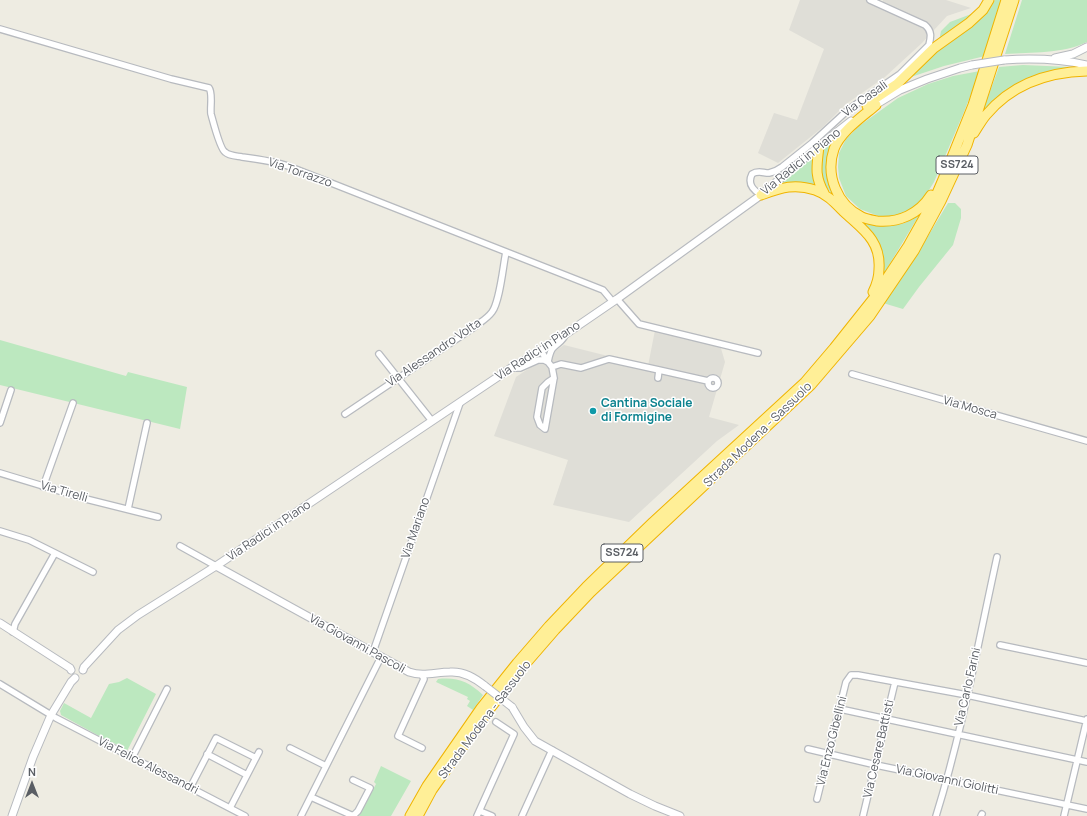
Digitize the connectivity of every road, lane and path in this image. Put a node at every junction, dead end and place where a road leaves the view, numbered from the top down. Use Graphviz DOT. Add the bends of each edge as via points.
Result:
graph roads {
  1 [pos="870,0"];
  2 [pos="989,0"];
  3 [pos="1006,0"];
  4 [pos="1015,0"];
  5 [pos="0,29"];
  6 [pos="1087,47"];
  7 [pos="1044,59"];
  8 [pos="1087,65"];
  9 [pos="1087,71"];
  10 [pos="876,105"];
  11 [pos="857,116"];
  12 [pos="967,144"];
  13 [pos="819,146"];
  14 [pos="944,177"];
  15 [pos="824,193"];
  16 [pos="762,195"];
  17 [pos="506,252"];
  18 [pos="615,300"];
  19 [pos="866,315"];
  20 [pos="565,334"];
  21 [pos="540,351"];
  22 [pos="758,352"];
  23 [pos="379,354"];
  24 [pos="550,365"];
  25 [pos="511,368"];
  26 [pos="659,370"];
  27 [pos="852,374"];
  28 [pos="398,378"];
  29 [pos="554,378"];
  30 [pos="658,378"];
  31 [pos="708,381"];
  32 [pos="11,390"];
  33 [pos="72,403"];
  34 [pos="460,403"];
  35 [pos="345,414"];
  36 [pos="432,421"];
  37 [pos="0,423"];
  38 [pos="147,423"];
  39 [pos="1087,441"];
  40 [pos="0,473"];
  41 [pos="43,486"];
  42 [pos="128,509"];
  43 [pos="158,517"];
  44 [pos="0,531"];
  45 [pos="180,546"];
  46 [pos="55,553"];
  47 [pos="997,557"];
  48 [pos="216,566"];
  49 [pos="93,572"];
  50 [pos="0,624"];
  51 [pos="13,632"];
  52 [pos="1000,645"];
  53 [pos="373,652"];
  54 [pos="381,657"];
  55 [pos="1087,663"];
  56 [pos="82,668"];
  57 [pos="72,673"];
  58 [pos="422,675"];
  59 [pos="895,682"];
  60 [pos="0,684"];
  61 [pos="166,689"];
  62 [pos="967,696"];
  63 [pos="840,709"];
  64 [pos="51,715"];
  65 [pos="887,720"];
  66 [pos="1087,720"];
  67 [pos="496,722"];
  68 [pos="958,734"];
  69 [pos="290,748"];
  70 [pos="422,748"];
  71 [pos="552,750"];
  72 [pos="808,750"];
  73 [pos="259,752"];
  74 [pos="207,754"];
  75 [pos="828,754"];
  76 [pos="132,758"];
  77 [pos="256,758"];
  78 [pos="1077,760"];
  79 [pos="1087,762"];
  80 [pos="876,765"];
  81 [pos="326,766"];
  82 [pos="247,775"];
  83 [pos="354,780"];
  84 [pos="947,780"];
  85 [pos="190,788"];
  86 [pos="311,796"];
  87 [pos="817,799"];
  88 [pos="1067,804"];
  89 [pos="230,808"];
  90 [pos="1087,809"];
  91 [pos="478,813"];
  92 [pos="12,816"];
  93 [pos="245,816"];
  94 [pos="301,816"];
  95 [pos="410,816"];
  96 [pos="418,816"];
  97 [pos="492,816"];
  98 [pos="522,816"];
  99 [pos="680,816"];
  100 [pos="863,816"];
  101 [pos="936,816"];
  102 [pos="1064,816"];
  1 -- 16 [label="street, Via Casali" via="925,26 930,32 928,45 900,74 849,109 782,168 752,174 751,186"];
  2 -- 11 [label="highway" via="983,10 969,23 934,48 897,84 873,100"];
  3 -- 14 [label="highway, Strada Modena - Sassuolo / SS724" via="973,105"];
  4 -- 12 [label="highway, Strada Modena - Sassuolo / SS724"];
  5 -- 17 [label="street, Via Torrazzo" via="209,88 212,90 212,118 225,152 283,165"];
  6 -- 7 [label="street" via="1073,54"];
  7 -- 8 [label="street"];
  7 -- 10 [label="street, Via Radici in Piano, bridge" via="1004,60 972,65 921,81"];
  9 -- 12 [label="highway" via="1051,75 1009,93 985,116"];
  10 -- 11 [label="street, Via Radici in Piano"];
  10 -- 14 [label="highway" via="841,136 834,149 831,167 833,184 847,206 862,218 887,222 900,220 924,204"];
  11 -- 13 [label="street, Via Radici in Piano"];
  12 -- 19 [label="highway, Strada Modena - Sassuolo / SS724" via="941,201 914,251"];
  13 -- 15 [label="highway" via="816,170"];
  13 -- 16 [label="street, Via Radici in Piano"];
  14 -- 19 [label="highway, Strada Modena - Sassuolo / SS724" via="908,246 873,299"];
  15 -- 16 [label="highway" via="798,186"];
  15 -- 19 [label="highway" via="870,237 877,248 880,261 878,279 866,303"];
  16 -- 18 [label="street, Via Radici in Piano"];
  17 -- 18 [label="street, Via Torrazzo" via="603,290"];
  17 -- 28 [label="street, Via Alessandro Volta" via="495,307 491,313"];
  18 -- 20 [label="street, Via Radici in Piano"];
  18 -- 22 [label="street" via="639,324"];
  19 -- 95 [label="highway, Strada Modena - Sassuolo / SS724" via="805,382 653,522 549,626 481,708 427,786"];
  19 -- 96 [label="highway, Strada Modena - Sassuolo" via="811,385 591,592 555,630 488,711 432,790"];
  20 -- 21 [label="street, Via Radici in Piano"];
  20 -- 24 [label="street" via="551,351"];
  21 -- 24 [label="street"];
  21 -- 25 [label="street, Via Radici in Piano"];
  23 -- 28 [label="street"];
  24 -- 25 [label="street" via="544,360 534,360 520,368"];
  24 -- 26 [label="street" via="561,364 581,368 609,360"];
  24 -- 29 [label="street"];
  25 -- 34 [label="street, Via Radici in Piano"];
  26 -- 30 [label="street"];
  26 -- 31 [label="street"];
  27 -- 39 [label="street, Via Mosca"];
  28 -- 35 [label="street, Via Alessandro Volta"];
  28 -- 36 [label="street"];
  29 -- 29 [label="street" via="542,388 537,417 545,429"];
  32 -- 37 [label="street"];
  33 -- 41 [label="street"];
  34 -- 36 [label="street, Via Radici in Piano"];
  34 -- 53 [label="street, Via Mariano"];
  36 -- 48 [label="street, Via Radici in Piano"];
  38 -- 42 [label="street"];
  40 -- 41 [label="street, Via Tirelli"];
  41 -- 42 [label="street, Via Tirelli"];
  42 -- 43 [label="street, Via Tirelli"];
  44 -- 46 [label="street" via="29,540"];
  45 -- 48 [label="street"];
  46 -- 49 [label="street"];
  46 -- 51 [label="street"];
  47 -- 62 [label="street, Via Carlo Farini"];
  48 -- 53 [label="street, Via Giovanni Pascoli"];
  48 -- 56 [label="street, Via Radici in Piano" via="118,630"];
  50 -- 51 [label="street"];
  51 -- 57 [label="street"];
  52 -- 55 [label="street"];
  53 -- 54 [label="street, Via Giovanni Pascoli"];
  54 -- 58 [label="street, Via Giovanni Pascoli" via="409,672"];
  54 -- 81 [label="street"];
  56 -- 57 [label="street" via="77,666"];
  56 -- 57 [label="street, Via Radici in Piano" via="83,674 79,678"];
  57 -- 64 [label="street, Via Radici in Piano"];
  58 -- 70 [label="street" via="424,678 398,736"];
  58 -- 71 [label="street, Via Giovanni Pascoli, bridge" via="457,672 471,676 512,707 535,741"];
  59 -- 62 [label="street"];
  59 -- 63 [label="street, Via Enzo Gibellini" via="851,675 846,682"];
  59 -- 65 [label="street, Via Cesare Battisti"];
  60 -- 64 [label="street, Via Felice Alessandri"];
  61 -- 76 [label="street"];
  62 -- 66 [label="street"];
  62 -- 68 [label="street, Via Carlo Farini"];
  63 -- 65 [label="street"];
  63 -- 75 [label="street, Via Enzo Gibellini"];
  64 -- 76 [label="street, Via Felice Alessandri"];
  64 -- 92 [label="street, Via Radici in Piano"];
  65 -- 68 [label="street"];
  65 -- 80 [label="street, Via Cesare Battisti"];
  66 -- 78 [label="street"];
  67 -- 91 [label="street" via="514,734"];
  68 -- 78 [label="street"];
  68 -- 84 [label="street, Via Carlo Farini"];
  69 -- 81 [label="street"];
  71 -- 98 [label="street"];
  71 -- 99 [label="street, Via Giovanni Pascoli" via="630,794"];
  72 -- 75 [label="street, Via Giovanni Giolitti"];
  73 -- 77 [label="street"];
  74 -- 77 [label="street" via="216,738"];
  74 -- 82 [label="street"];
  74 -- 85 [label="street"];
  75 -- 80 [label="street, Via Giovanni Giolitti"];
  75 -- 87 [label="street, Via Enzo Gibellini"];
  76 -- 85 [label="street, Via Felice Alessandri"];
  77 -- 82 [label="street"];
  78 -- 79 [label="street"];
  78 -- 88 [label="street"];
  80 -- 84 [label="street, Via Giovanni Giolitti"];
  80 -- 100 [label="street, Via Cesare Battisti"];
  81 -- 86 [label="street"];
  82 -- 89 [label="street"];
  83 -- 86 [label="street" via="370,788 354,816"];
  84 -- 88 [label="street, Via Giovanni Giolitti"];
  84 -- 101 [label="street, Via Carlo Farini"];
  85 -- 89 [label="street, Via Felice Alessandri"];
  86 -- 94 [label="street"];
  88 -- 90 [label="street, Via Giovanni Giolitti"];
  88 -- 102 [label="street"];
  89 -- 93 [label="street, Via Felice Alessandri"];
  91 -- 97 [label="street"];
}
